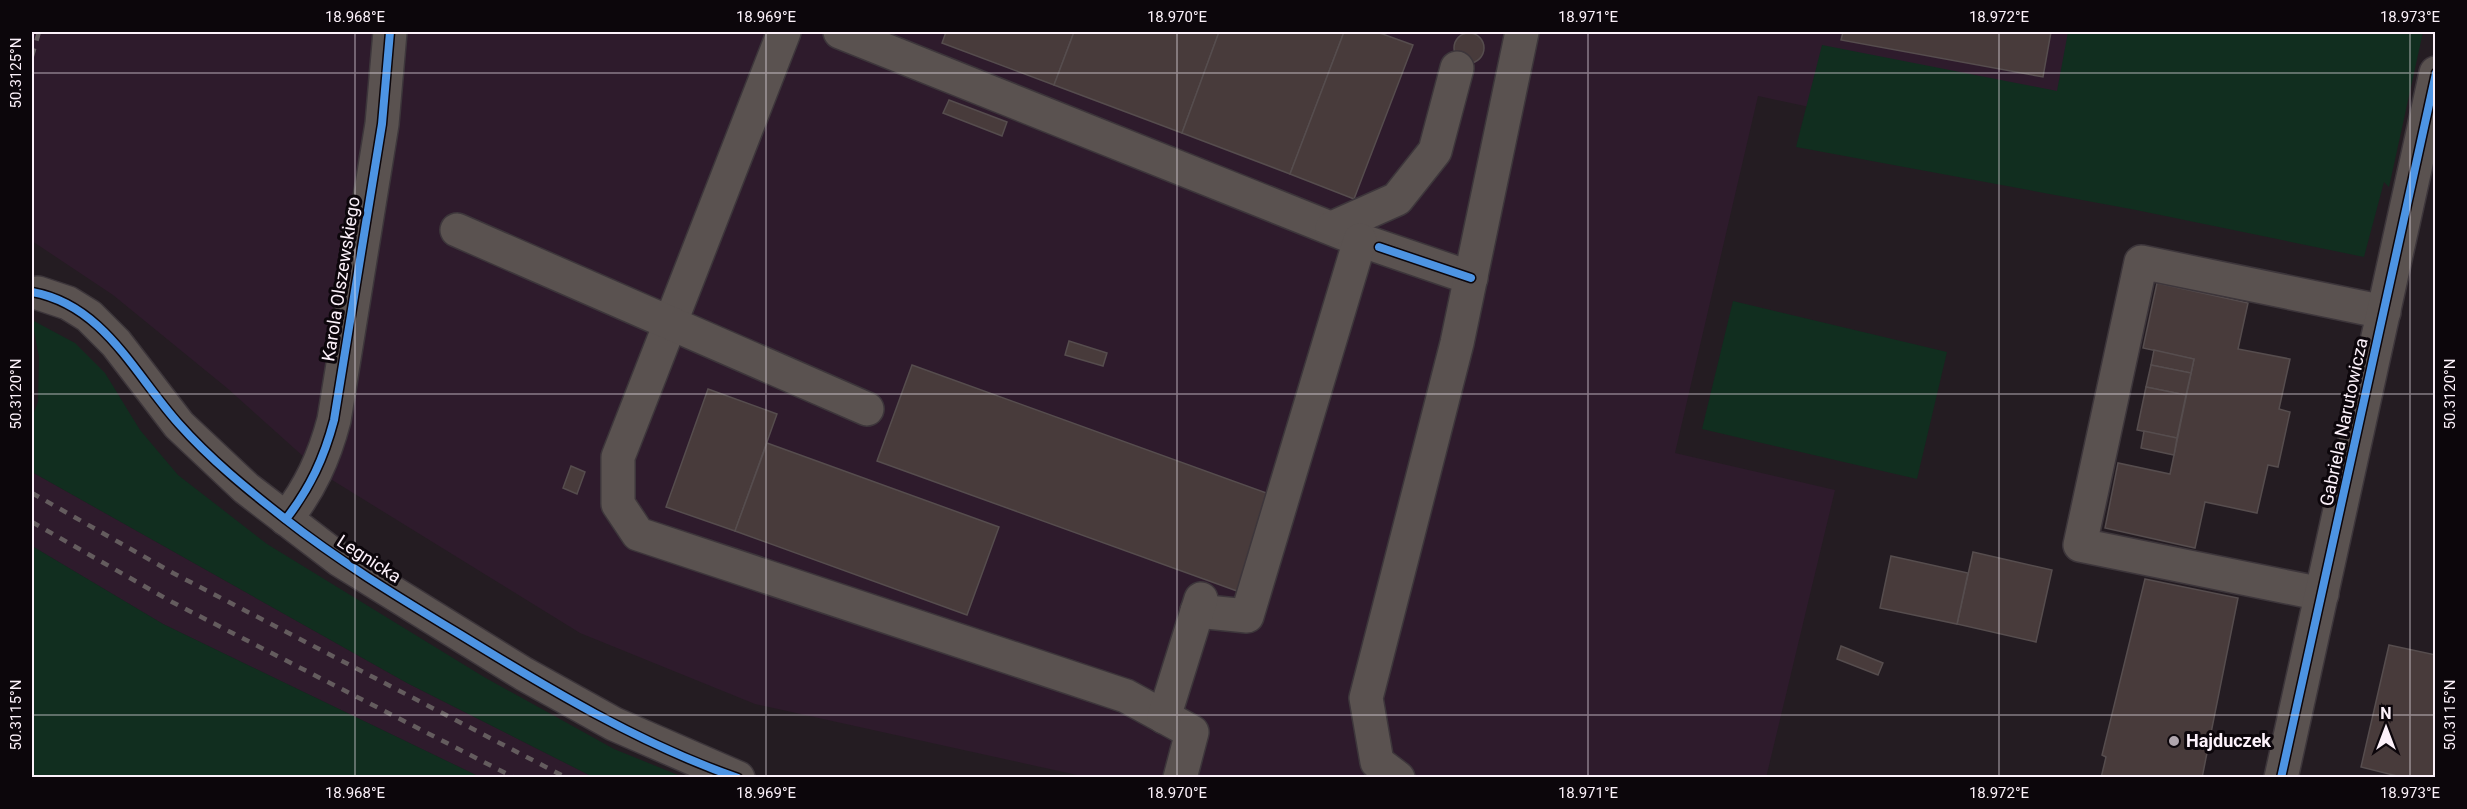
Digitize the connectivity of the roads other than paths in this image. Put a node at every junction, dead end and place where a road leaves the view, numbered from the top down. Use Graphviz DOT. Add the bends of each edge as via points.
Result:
graph roads {
  1 [pos="390,32"];
  2 [pos="784,32"];
  3 [pos="840,32"];
  4 [pos="1522,32"];
  5 [pos="1457,68"];
  6 [pos="2436,73"];
  7 [pos="456,230"];
  8 [pos="1357,238"];
  9 [pos="1471,278"];
  10 [pos="38,293"];
  11 [pos="2384,312"];
  12 [pos="670,325"];
  13 [pos="867,409"];
  14 [pos="285,519"];
  15 [pos="2322,594"];
  16 [pos="1164,717"];
  17 [pos="738,777"];
  18 [pos="1180,777"];
  19 [pos="1398,777"];
  20 [pos="2281,777"];
  1 -- 14 [label="street, Karola Olszewskiego" via="382,124 334,420 313,480"];
  2 -- 12 [label="street"];
  3 -- 8 [label="street"];
  4 -- 9 [label="street"];
  5 -- 8 [label="street" via="1435,151 1397,199"];
  6 -- 11 [label="street, Gabriela Narutowicza"];
  7 -- 12 [label="street"];
  8 -- 9 [label="street"];
  8 -- 16 [label="street" via="1247,616 1199,605"];
  9 -- 19 [label="street" via="1458,343 1366,698 1377,762"];
  10 -- 14 [label="street, Legnicka" via="68,303 89,316 116,343 179,425"];
  11 -- 15 [label="street, Gabriela Narutowicza"];
  11 -- 15 [label="street" via="2141,262 2080,545"];
  12 -- 13 [label="street"];
  12 -- 16 [label="street" via="618,458 618,504 638,534 1126,696"];
  14 -- 17 [label="street, Legnicka" via="340,560 524,674 614,724"];
  15 -- 20 [label="street, Gabriela Narutowicza"];
  16 -- 18 [label="street" via="1192,732"];
}
